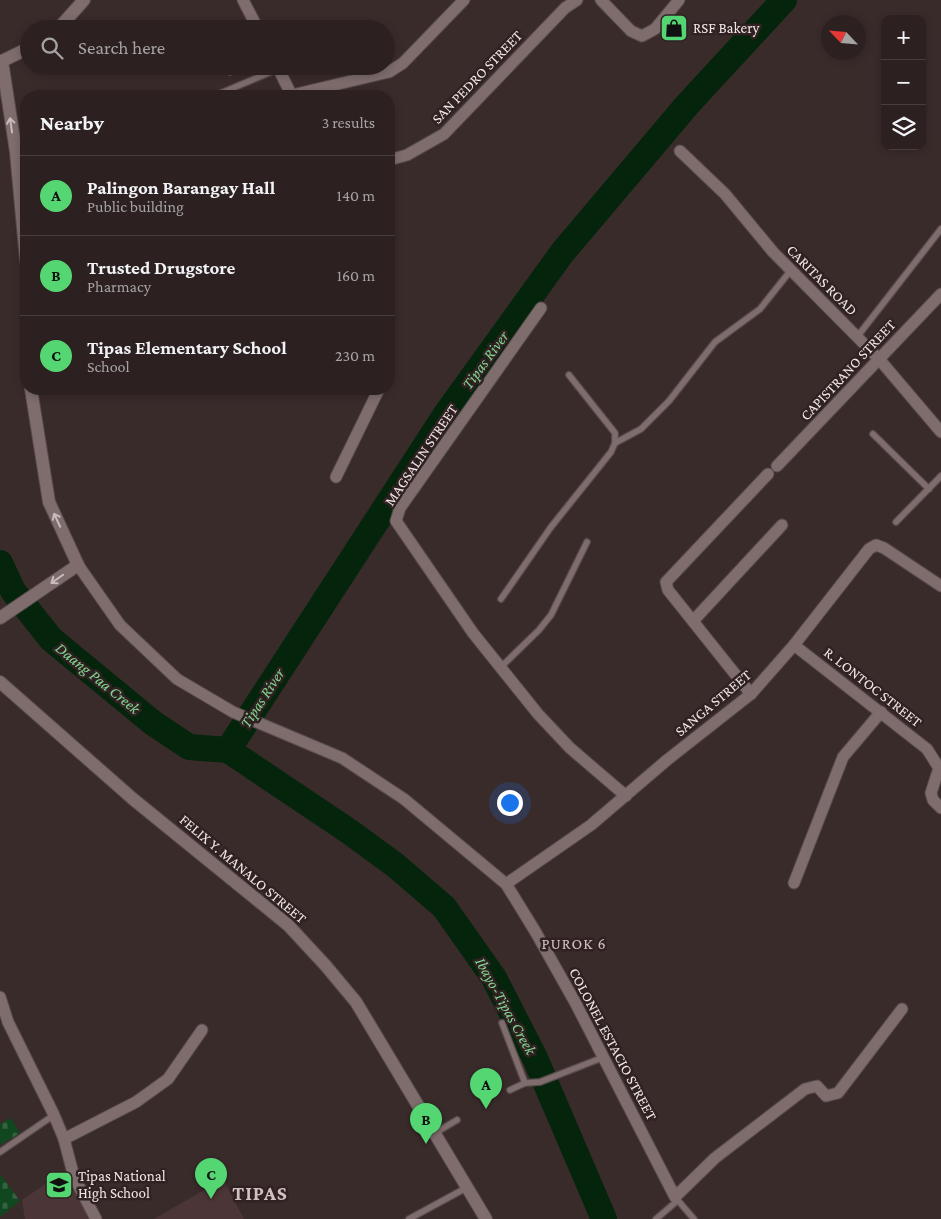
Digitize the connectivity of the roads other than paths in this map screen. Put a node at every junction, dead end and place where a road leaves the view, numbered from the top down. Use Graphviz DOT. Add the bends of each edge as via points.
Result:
graph roads {
  1 [pos="84,0"];
  2 [pos="244,0"];
  3 [pos="577,0"];
  4 [pos="601,0"];
  5 [pos="679,0"];
  6 [pos="459,2"];
  7 [pos="66,20"];
  8 [pos="254,20"];
  9 [pos="20,52"];
  10 [pos="1,60"];
  11 [pos="395,68"];
  12 [pos="260,75"];
  13 [pos="282,75"];
  14 [pos="377,75"];
  15 [pos="227,90"];
  16 [pos="289,90"];
  17 [pos="316,90"];
  18 [pos="680,151"];
  19 [pos="395,158"];
  20 [pos="20,195"];
  21 [pos="941,229"];
  22 [pos="791,270"];
  23 [pos="941,294"];
  24 [pos="541,308"];
  25 [pos="856,337"];
  26 [pos="879,359"];
  27 [pos="569,375"];
  28 [pos="32,395"];
  29 [pos="376,395"];
  30 [pos="941,432"];
  31 [pos="873,434"];
  32 [pos="616,443"];
  33 [pos="777,466"];
  34 [pos="768,474"];
  35 [pos="941,476"];
  36 [pos="336,477"];
  37 [pos="929,489"];
  38 [pos="896,522"];
  39 [pos="782,525"];
  40 [pos="587,542"];
  41 [pos="78,565"];
  42 [pos="941,586"];
  43 [pos="501,599"];
  44 [pos="0,618"];
  45 [pos="693,621"];
  46 [pos="794,645"];
  47 [pos="501,667"];
  48 [pos="0,682"];
  49 [pos="751,694"];
  50 [pos="881,712"];
  51 [pos="626,796"];
  52 [pos="941,808"];
  53 [pos="794,883"];
  54 [pos="506,884"];
  55 [pos="0,997"];
  56 [pos="902,1009"];
  57 [pos="502,1022"];
  58 [pos="202,1030"];
  59 [pos="604,1057"];
  60 [pos="525,1083"];
  61 [pos="510,1090"];
  62 [pos="54,1115"];
  63 [pos="457,1120"];
  64 [pos="435,1133"];
  65 [pos="64,1139"];
  66 [pos="0,1152"];
  67 [pos="466,1188"];
  68 [pos="676,1199"];
  69 [pos="96,1219"];
  70 [pos="409,1219"];
  71 [pos="486,1219"];
  72 [pos="656,1219"];
  73 [pos="694,1219"];
  1 -- 7 [label="main road"];
  2 -- 8 [label="street"];
  3 -- 19 [label="street, SAN PEDRO STREET" via="565,8 444,134"];
  4 -- 5 [label="street" via="631,31 642,36 654,29"];
  6 -- 11 [label="street"];
  9 -- 10 [label="main road"];
  20 -- 10 [label="main road, one-way"];
  12 -- 15 [label="lane"];
  13 -- 16 [label="street"];
  14 -- 17 [label="street"];
  18 -- 22 [label="street, CARITAS ROAD" via="725,194"];
  21 -- 25 [label="lane"];
  22 -- 25 [label="street, CARITAS ROAD"];
  22 -- 32 [label="lane" via="760,310 715,342 669,401 640,429"];
  23 -- 26 [label="street, CAPISTRANO STREET"];
  24 -- 47 [label="street, MAGSALIN STREET" via="400,508 396,520 473,633"];
  25 -- 26 [label="street, CARITAS ROAD"];
  26 -- 30 [label="street, CARITAS ROAD"];
  26 -- 33 [label="street, CAPISTRANO STREET"];
  27 -- 32 [label="lane" via="615,433"];
  41 -- 28 [label="main road, one-way" via="49,502"];
  29 -- 36 [label="street"];
  31 -- 37 [label="lane"];
  32 -- 43 [label="lane" via="550,527"];
  34 -- 45 [label="street" via="666,582 668,590"];
  35 -- 37 [label="lane"];
  37 -- 38 [label="lane"];
  39 -- 45 [label="street"];
  40 -- 47 [label="lane" via="551,615"];
  41 -- 44 [label="main road, one-way"];
  41 -- 54 [label="street, COLONEL ESTACIO STREET" via="120,625 189,688 233,712 342,758 404,799"];
  42 -- 46 [label="street, SANGA STREET" via="876,545 869,549"];
  45 -- 49 [label="street"];
  46 -- 49 [label="street, SANGA STREET"];
  46 -- 50 [label="street, R. LONTOC STREET"];
  47 -- 51 [label="street" via="570,748"];
  48 -- 64 [label="main road, FELIX Y. MANALO STREET" via="133,799 288,925 356,1002"];
  49 -- 51 [label="street, SANGA STREET"];
  50 -- 52 [label="street, R. LONTOC STREET" via="936,760 939,768 931,793 932,800"];
  50 -- 53 [label="street" via="843,757"];
  51 -- 54 [label="street, SANGA STREET" via="561,847"];
  54 -- 59 [label="street, COLONEL ESTACIO STREET"];
  55 -- 62 [label="street" via="8,1022"];
  56 -- 68 [label="street" via="838,1094 826,1096 817,1086 805,1088 715,1158"];
  57 -- 60 [label="lane"];
  58 -- 65 [label="street" via="168,1079 136,1102"];
  59 -- 60 [label="lane" via="540,1082"];
  59 -- 68 [label="street, COLONEL ESTACIO STREET"];
  60 -- 61 [label="lane"];
  62 -- 65 [label="street"];
  62 -- 66 [label="lane"];
  63 -- 64 [label="lane"];
  64 -- 67 [label="main road, FELIX Y. MANALO STREET"];
  65 -- 69 [label="street" via="74,1177"];
  67 -- 70 [label="lane"];
  67 -- 71 [label="main road, FELIX Y. MANALO STREET"];
  68 -- 72 [label="lane"];
  68 -- 73 [label="lane"];
}
